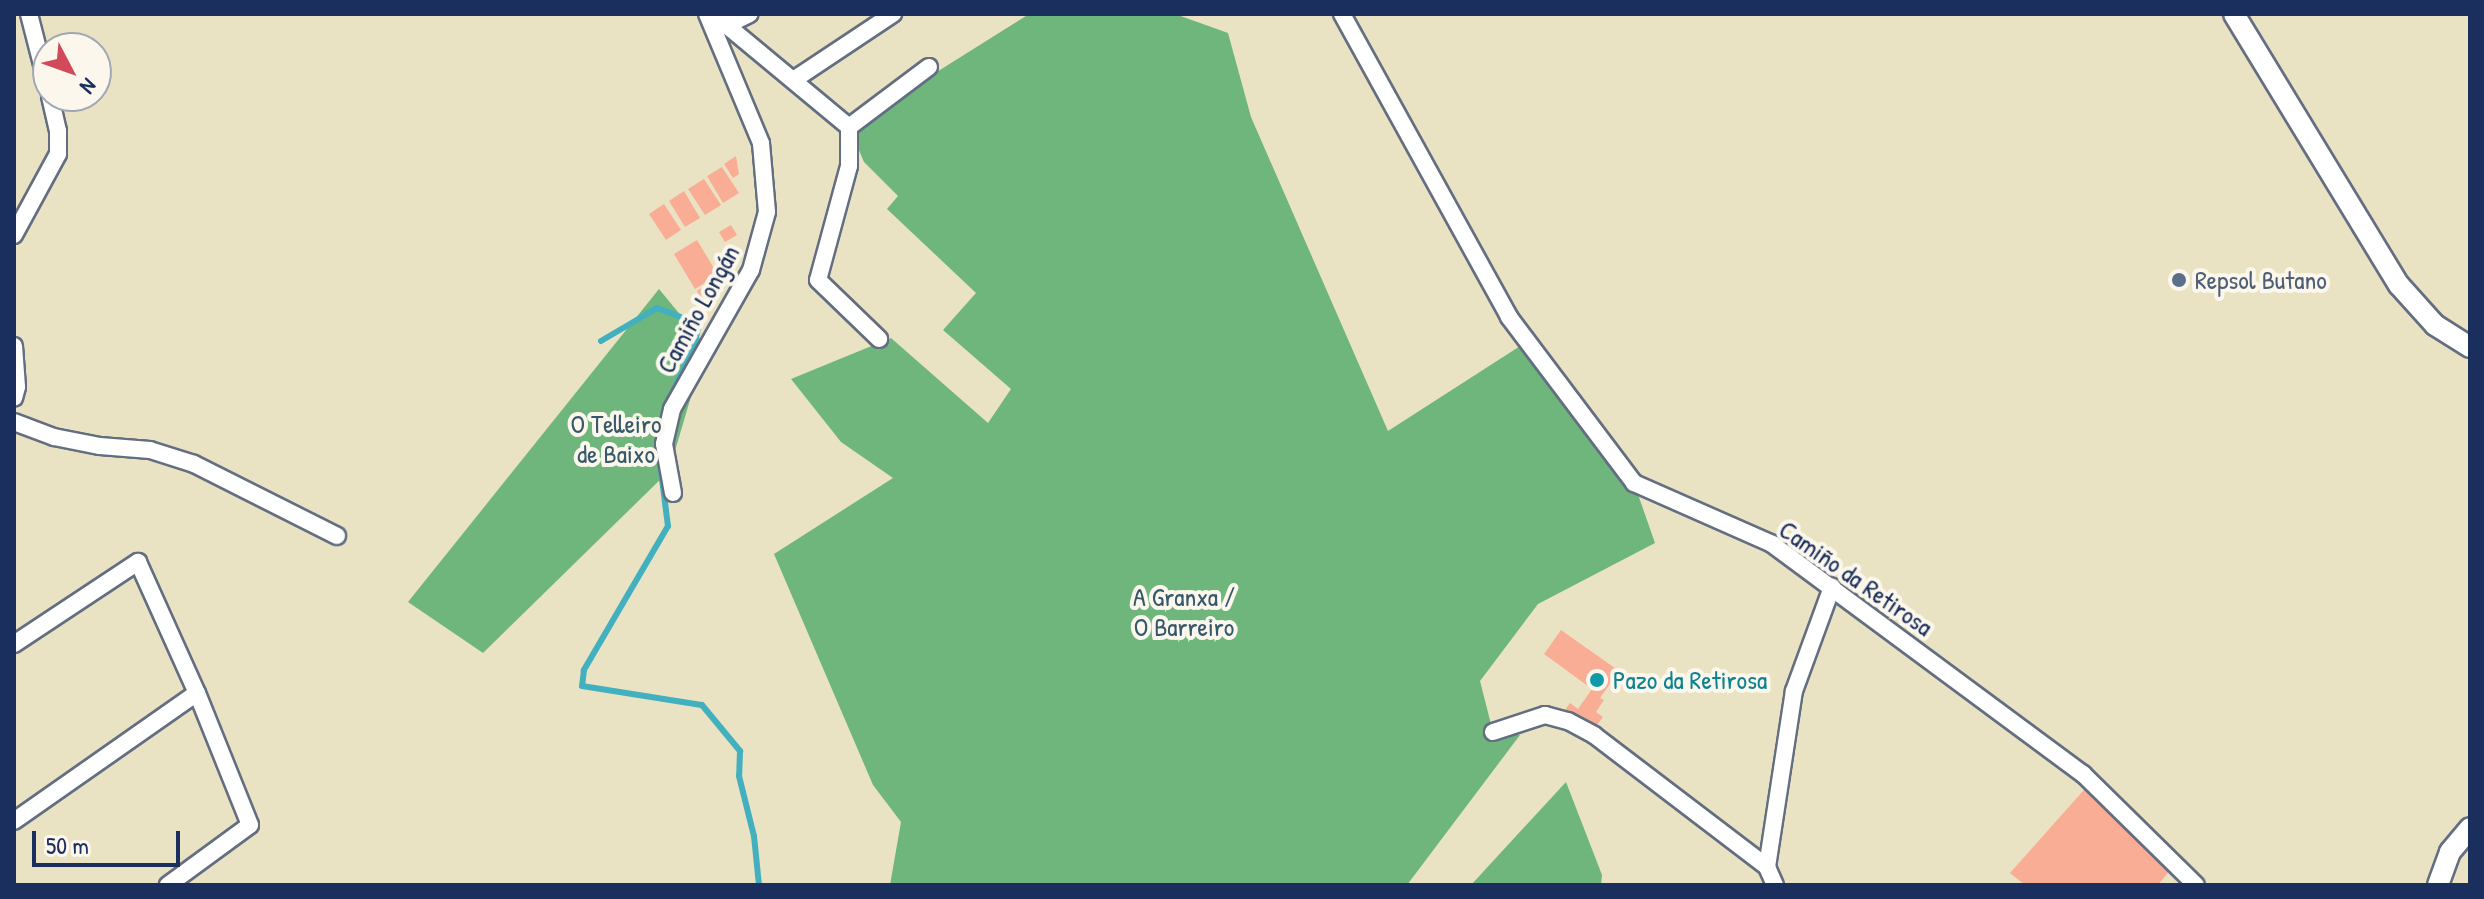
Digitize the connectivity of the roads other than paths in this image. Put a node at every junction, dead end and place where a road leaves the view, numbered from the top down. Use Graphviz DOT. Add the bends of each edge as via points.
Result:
graph roads {
  1 [pos="750,14"];
  2 [pos="893,14"];
  3 [pos="1342,14"];
  4 [pos="2234,14"];
  5 [pos="716,18"];
  6 [pos="929,67"];
  7 [pos="795,79"];
  8 [pos="54,112"];
  9 [pos="849,127"];
  10 [pos="14,235"];
  11 [pos="879,339"];
  12 [pos="14,346"];
  13 [pos="2470,347"];
  14 [pos="14,398"];
  15 [pos="14,422"];
  16 [pos="673,493"];
  17 [pos="337,536"];
  18 [pos="1832,587"];
  19 [pos="14,644"];
  20 [pos="197,693"];
  21 [pos="1493,732"];
  22 [pos="14,821"];
  23 [pos="2470,828"];
  24 [pos="1767,867"];
  25 [pos="168,885"];
  26 [pos="1775,885"];
  27 [pos="2196,885"];
  28 [pos="2438,885"];
  1 -- 5 [label="street"];
  2 -- 7 [label="street"];
  3 -- 18 [label="street, Camiño da Retirosa" via="1509,317 1634,483 1772,544"];
  4 -- 13 [label="street" via="2399,285 2435,325"];
  5 -- 7 [label="street"];
  5 -- 16 [label="street, Camiño Longán" via="761,143 767,212 751,270 672,409 664,444"];
  6 -- 9 [label="street"];
  7 -- 9 [label="street"];
  8 -- 10 [label="street" via="58,154"];
  9 -- 11 [label="street" via="849,166 818,280"];
  12 -- 14 [label="street"];
  15 -- 17 [label="street" via="54,437 150,450 194,464"];
  18 -- 24 [label="street" via="1794,691"];
  18 -- 27 [label="street, Camiño da Retirosa" via="2083,774"];
  19 -- 20 [label="street" via="138,562"];
  20 -- 22 [label="street"];
  20 -- 25 [label="street" via="250,825"];
  21 -- 24 [label="street" via="1545,715 1568,721 1594,735"];
  23 -- 28 [label="street" via="2450,852"];
  24 -- 26 [label="street"];
}
